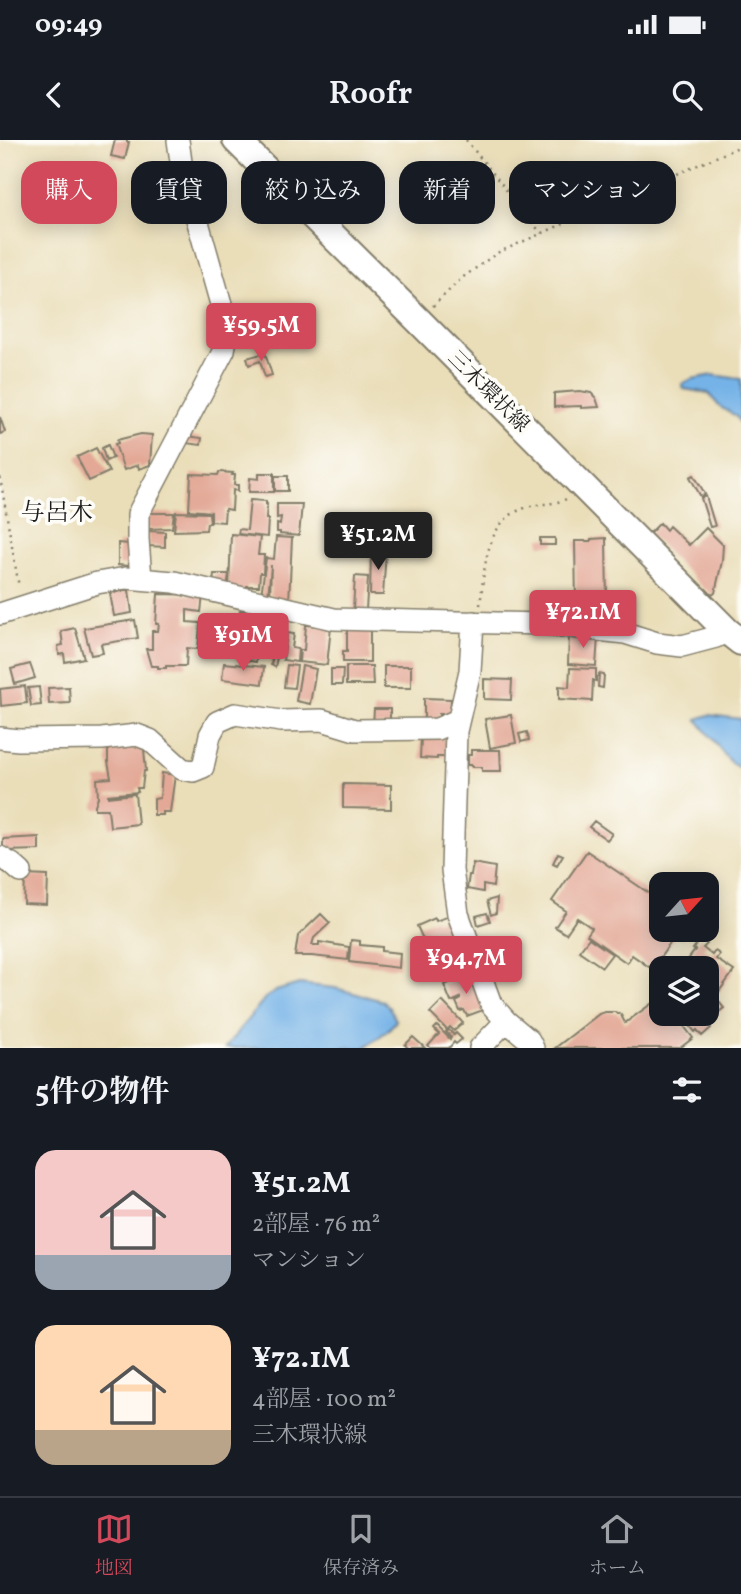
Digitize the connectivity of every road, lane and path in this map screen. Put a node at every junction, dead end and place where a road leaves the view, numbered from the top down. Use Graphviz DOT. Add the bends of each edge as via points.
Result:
graph roads {
  1 [pos="178,140"];
  2 [pos="236,140"];
  3 [pos="466,140"];
  4 [pos="741,146"];
  5 [pos="541,233"];
  6 [pos="418,320"];
  7 [pos="0,477"];
  8 [pos="584,487"];
  9 [pos="141,579"];
  10 [pos="23,607"];
  11 [pos="0,614"];
  12 [pos="476,622"];
  13 [pos="734,636"];
  14 [pos="458,722"];
  15 [pos="0,738"];
  16 [pos="0,857"];
  17 [pos="21,872"];
  18 [pos="506,1021"];
  19 [pos="480,1048"];
  20 [pos="533,1048"];
  1 -- 9 [label="street" via="228,329 223,350 138,514"];
  2 -- 6 [label="main road, 三木環状線"];
  3 -- 5 [label="path"];
  4 -- 5 [label="path"];
  5 -- 6 [label="path" via="497,253 462,278"];
  6 -- 8 [label="main road, 三木環状線"];
  7 -- 10 [label="path"];
  8 -- 12 [label="path" via="557,504 528,506 504,519 493,534"];
  8 -- 13 [label="main road, 三木環状線"];
  9 -- 10 [label="street" via="97,583"];
  9 -- 12 [label="street" via="174,582 334,619"];
  10 -- 11 [label="street"];
  12 -- 13 [label="street" via="611,631 682,646"];
  12 -- 14 [label="street"];
  14 -- 15 [label="street" via="438,729 355,730 322,720 281,721 235,714 217,722 203,767 193,771 183,769 150,740 137,735"];
  14 -- 18 [label="street" via="452,870 457,914 491,1004"];
  16 -- 17 [label="street"];
  18 -- 19 [label="street"];
  18 -- 20 [label="street"];
}
